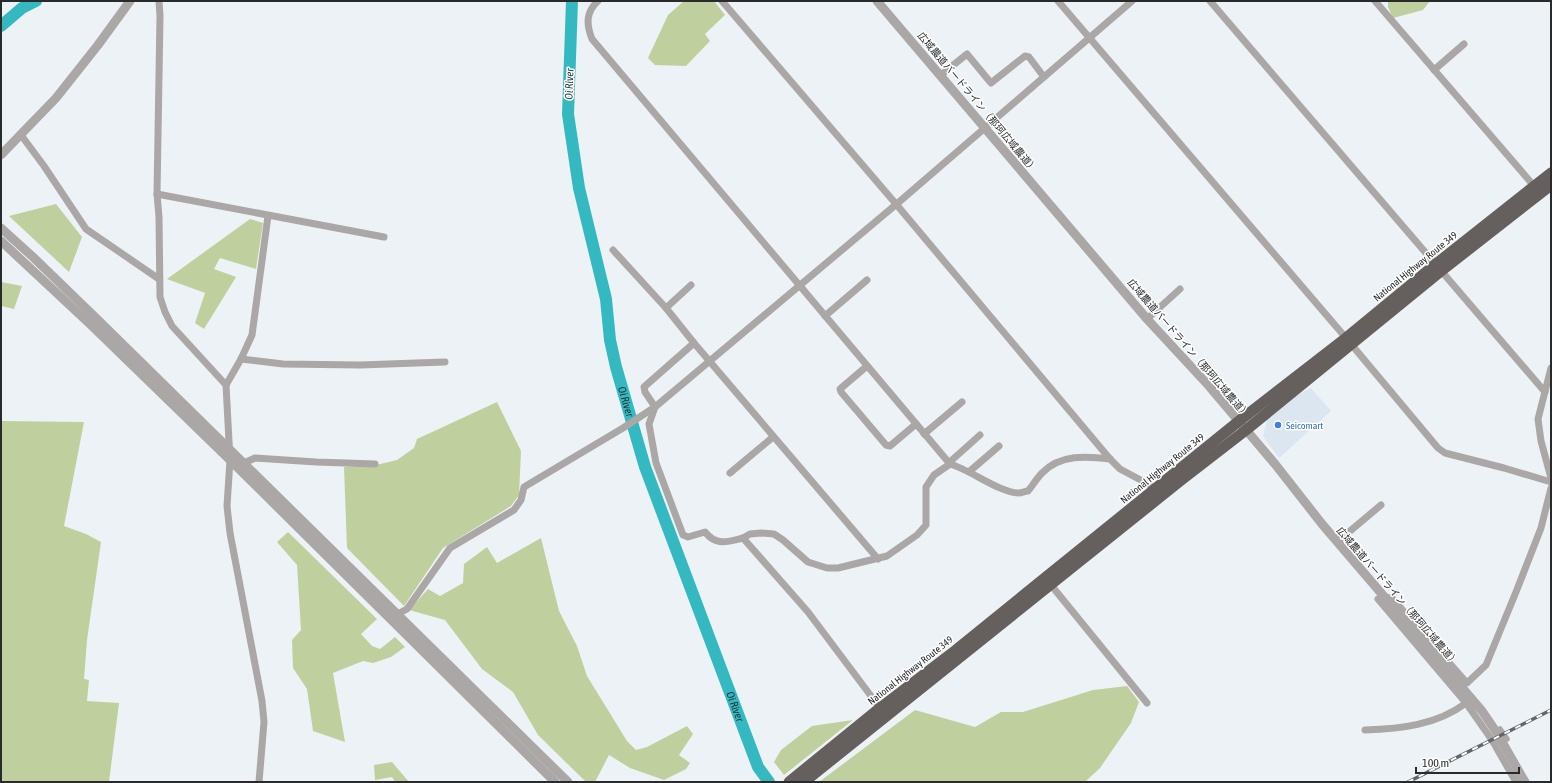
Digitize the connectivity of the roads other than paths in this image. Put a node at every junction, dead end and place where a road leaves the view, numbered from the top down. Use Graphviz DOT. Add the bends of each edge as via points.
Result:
graph roads {
  1 [pos="130,1"];
  2 [pos="159,1"];
  3 [pos="598,1"];
  4 [pos="722,1"];
  5 [pos="877,1"];
  6 [pos="1058,1"];
  7 [pos="1132,1"];
  8 [pos="1210,1"];
  9 [pos="1375,1"];
  10 [pos="1089,38"];
  11 [pos="1464,44"];
  12 [pos="1434,70"];
  13 [pos="941,75"];
  14 [pos="1044,76"];
  15 [pos="985,127"];
  16 [pos="21,135"];
  17 [pos="1,155"];
  18 [pos="1551,174"];
  19 [pos="1551,185"];
  20 [pos="1534,186"];
  21 [pos="157,194"];
  22 [pos="896,204"];
  23 [pos="268,216"];
  24 [pos="1,228"];
  25 [pos="384,237"];
  26 [pos="1,241"];
  27 [pos="613,250"];
  28 [pos="1439,267"];
  29 [pos="159,279"];
  30 [pos="867,280"];
  31 [pos="691,285"];
  32 [pos="800,286"];
  33 [pos="1180,290"];
  34 [pos="666,308"];
  35 [pos="825,316"];
  36 [pos="1147,319"];
  37 [pos="1348,341"];
  38 [pos="694,343"];
  39 [pos="242,359"];
  40 [pos="710,361"];
  41 [pos="445,362"];
  42 [pos="867,366"];
  43 [pos="1551,368"];
  44 [pos="226,385"];
  45 [pos="1545,392"];
  46 [pos="962,402"];
  47 [pos="655,407"];
  48 [pos="1239,421"];
  49 [pos="916,424"];
  50 [pos="1246,430"];
  51 [pos="924,434"];
  52 [pos="980,435"];
  53 [pos="773,437"];
  54 [pos="999,446"];
  55 [pos="229,448"];
  56 [pos="1110,459"];
  57 [pos="230,460"];
  58 [pos="244,463"];
  59 [pos="375,464"];
  60 [pos="950,464"];
  61 [pos="970,471"];
  62 [pos="730,473"];
  63 [pos="1551,478"];
  64 [pos="1551,482"];
  65 [pos="1551,488"];
  66 [pos="1157,494"];
  67 [pos="1381,505"];
  68 [pos="743,538"];
  69 [pos="1337,542"];
  70 [pos="878,559"];
  71 [pos="1051,585"];
  72 [pos="1380,598"];
  73 [pos="393,616"];
  74 [pos="1147,703"];
  75 [pos="1466,704"];
  76 [pos="880,708"];
  77 [pos="1500,729"];
  78 [pos="1365,730"];
  79 [pos="1506,739"];
  80 [pos="258,782"];
  81 [pos="555,782"];
  82 [pos="568,782"];
  83 [pos="790,782"];
  84 [pos="804,782"];
  85 [pos="1516,782"];
  86 [pos="1525,782"];
  1 -- 16 [label="street" via="56,98"];
  2 -- 21 [label="street"];
  3 -- 32 [label="street" via="588,16 588,30 592,39"];
  4 -- 22 [label="street"];
  5 -- 13 [label="street, 広域農道バードライン（那珂広域農道）"];
  6 -- 10 [label="street"];
  7 -- 10 [label="street"];
  8 -- 28 [label="street"];
  9 -- 12 [label="street"];
  10 -- 14 [label="street"];
  10 -- 37 [label="street"];
  11 -- 12 [label="street"];
  12 -- 20 [label="street"];
  13 -- 14 [label="street" via="967,54 991,83 1025,56 1029,57"];
  13 -- 15 [label="street, 広域農道バードライン（那珂広域農道）"];
  14 -- 15 [label="street"];
  15 -- 22 [label="street"];
  15 -- 36 [label="street, 広域農道バードライン（那珂広域農道）"];
  16 -- 17 [label="street"];
  16 -- 29 [label="street" via="86,229"];
  18 -- 20 [label="highway, National Highway Route 349"];
  19 -- 28 [label="highway, National Highway Route 349"];
  20 -- 28 [label="highway, National Highway Route 349"];
  21 -- 23 [label="street"];
  21 -- 29 [label="street"];
  22 -- 32 [label="street"];
  22 -- 56 [label="street"];
  23 -- 25 [label="street"];
  23 -- 39 [label="street" via="252,335"];
  24 -- 55 [label="street"];
  26 -- 57 [label="street"];
  27 -- 34 [label="street"];
  28 -- 37 [label="highway, National Highway Route 349"];
  28 -- 45 [label="street"];
  29 -- 44 [label="street" via="160,297 172,326"];
  30 -- 35 [label="street"];
  31 -- 34 [label="street"];
  32 -- 35 [label="street"];
  32 -- 40 [label="street"];
  33 -- 36 [label="street"];
  34 -- 38 [label="street"];
  35 -- 42 [label="street"];
  36 -- 48 [label="street, 広域農道バードライン（那珂広域農道）"];
  37 -- 48 [label="highway, National Highway Route 349"];
  37 -- 50 [label="highway, National Highway Route 349"];
  37 -- 64 [label="street" via="1438,448 1446,453"];
  38 -- 40 [label="street"];
  38 -- 47 [label="street" via="644,387"];
  39 -- 41 [label="street" via="283,364"];
  39 -- 44 [label="street"];
  40 -- 47 [label="street"];
  40 -- 53 [label="street"];
  42 -- 49 [label="street"];
  42 -- 49 [label="street" via="840,389 841,392 886,445 890,446"];
  43 -- 45 [label="street"];
  44 -- 55 [label="street"];
  45 -- 63 [label="street" via="1538,419 1540,441"];
  46 -- 51 [label="street"];
  47 -- 68 [label="street" via="649,424 656,463 683,535 688,537 705,532 711,539 719,542"];
  47 -- 73 [label="street" via="524,487 521,500 514,510 450,548 407,609"];
  48 -- 50 [label="street, 広域農道バードライン（那珂広域農道）"];
  48 -- 66 [label="highway, National Highway Route 349"];
  49 -- 51 [label="street"];
  50 -- 66 [label="highway, National Highway Route 349"];
  50 -- 69 [label="street, 広域農道バードライン（那珂広域農道）"];
  51 -- 60 [label="street"];
  52 -- 60 [label="street"];
  53 -- 62 [label="street"];
  53 -- 70 [label="street"];
  54 -- 61 [label="street"];
  55 -- 57 [label="street"];
  55 -- 58 [label="street"];
  56 -- 61 [label="street" via="1074,456 1050,466 1028,491 1018,493 1002,488"];
  56 -- 66 [label="street" via="1120,469 1150,485"];
  57 -- 73 [label="street"];
  57 -- 80 [label="street" via="227,506 230,533 264,722"];
  58 -- 59 [label="street" via="255,458"];
  58 -- 73 [label="street"];
  60 -- 61 [label="street"];
  60 -- 70 [label="street" via="934,475 926,487 926,525 917,535 887,556"];
  65 -- 72 [label="street" via="1541,528 1486,665 1467,683 1392,598"];
  66 -- 71 [label="highway, National Highway Route 349"];
  66 -- 76 [label="highway, National Highway Route 349"];
  67 -- 69 [label="street"];
  68 -- 70 [label="street" via="750,534 774,534 808,562 827,568"];
  68 -- 76 [label="street" via="808,612"];
  69 -- 72 [label="street, 広域農道バードライン（那珂広域農道）"];
  71 -- 74 [label="street"];
  71 -- 84 [label="highway, National Highway Route 349"];
  72 -- 75 [label="street"];
  72 -- 86 [label="street, 広域農道バードライン（那珂広域農道）" via="1396,611 1482,711"];
  73 -- 81 [label="street"];
  73 -- 82 [label="street"];
  75 -- 78 [label="street" via="1439,719 1424,723 1383,730"];
  75 -- 85 [label="street" via="1492,740"];
  76 -- 83 [label="highway, National Highway Route 349"];
  77 -- 79 [label="street"];
}
